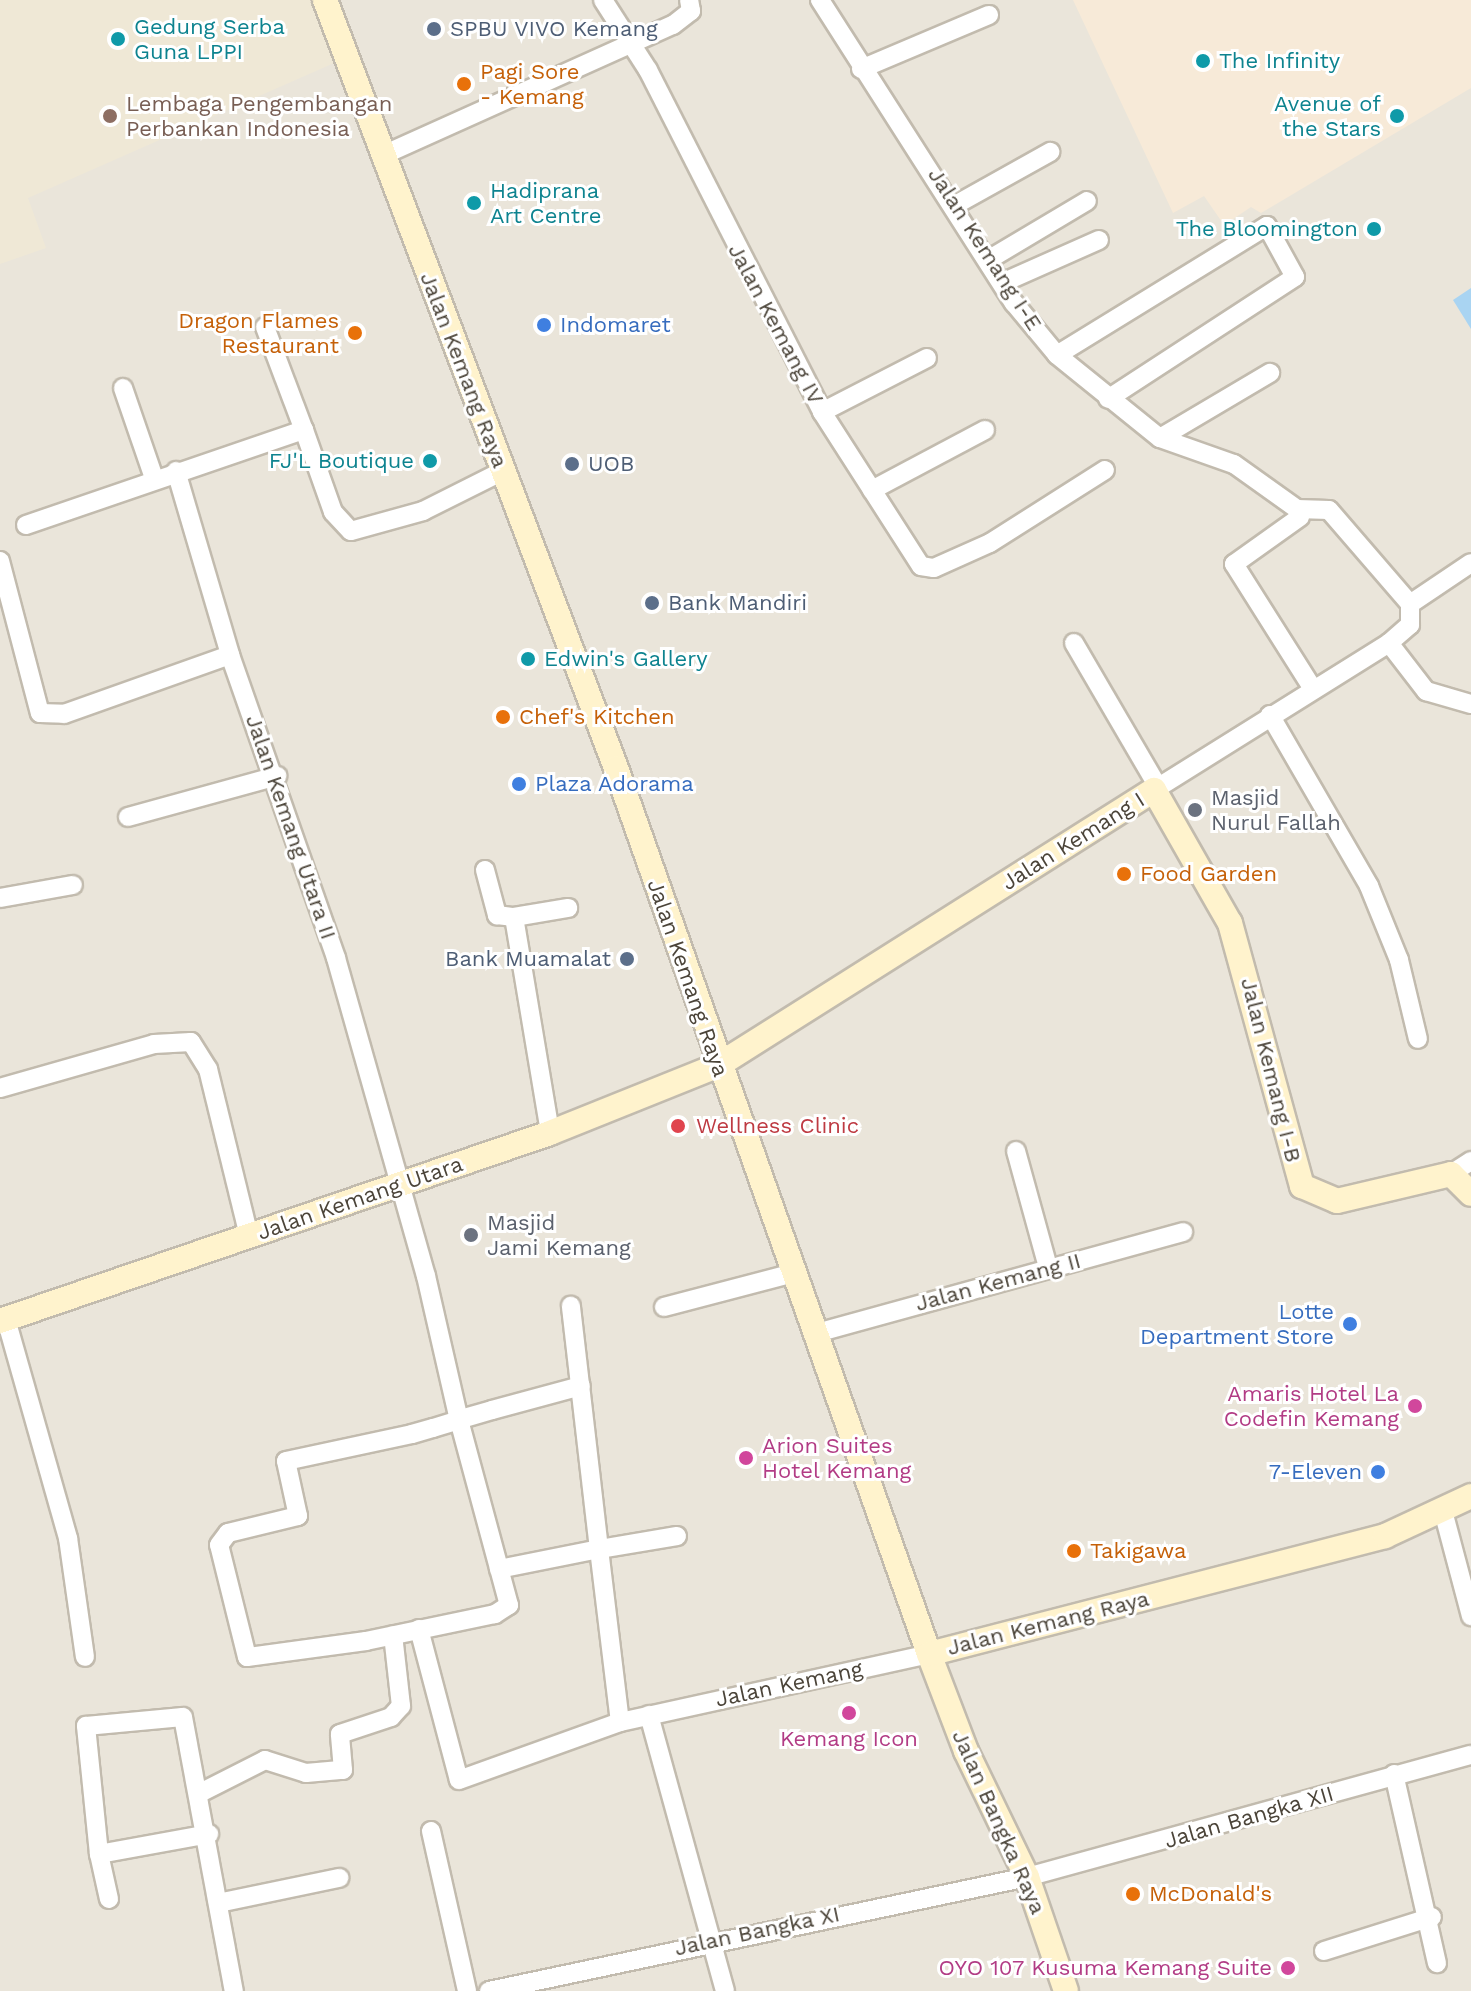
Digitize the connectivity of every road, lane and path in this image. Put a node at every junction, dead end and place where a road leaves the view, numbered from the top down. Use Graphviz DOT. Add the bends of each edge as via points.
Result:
graph roads {
  1 [pos="325,0"];
  2 [pos="603,0"];
  3 [pos="689,0"];
  4 [pos="820,0"];
  5 [pos="989,15"];
  6 [pos="629,40"];
  7 [pos="861,69"];
  8 [pos="1050,152"];
  9 [pos="381,156"];
  10 [pos="1087,201"];
  11 [pos="957,204"];
  12 [pos="1099,240"];
  13 [pos="988,260"];
  14 [pos="1002,283"];
  15 [pos="265,327"];
  16 [pos="1057,355"];
  17 [pos="927,358"];
  18 [pos="1270,373"];
  19 [pos="123,388"];
  20 [pos="1108,399"];
  21 [pos="822,412"];
  22 [pos="304,430"];
  23 [pos="985,430"];
  24 [pos="1160,438"];
  25 [pos="1105,470"];
  26 [pos="176,471"];
  27 [pos="503,471"];
  28 [pos="154,478"];
  29 [pos="872,490"];
  30 [pos="1300,517"];
  31 [pos="26,525"];
  32 [pos="0,561"];
  33 [pos="1471,563"];
  34 [pos="1410,604"];
  35 [pos="1074,643"];
  36 [pos="1389,643"];
  37 [pos="230,655"];
  38 [pos="1313,689"];
  39 [pos="1471,704"];
  40 [pos="1270,715"];
  41 [pos="277,776"];
  42 [pos="1156,789"];
  43 [pos="128,817"];
  44 [pos="485,870"];
  45 [pos="73,885"];
  46 [pos="0,898"];
  47 [pos="568,908"];
  48 [pos="514,917"];
  49 [pos="1418,1039"];
  50 [pos="717,1066"];
  51 [pos="0,1088"];
  52 [pos="550,1133"];
  53 [pos="1016,1151"];
  54 [pos="1461,1168"];
  55 [pos="401,1184"];
  56 [pos="1471,1194"];
  57 [pos="1183,1232"];
  58 [pos="249,1236"];
  59 [pos="1048,1267"];
  60 [pos="790,1274"];
  61 [pos="571,1306"];
  62 [pos="664,1307"];
  63 [pos="3,1320"];
  64 [pos="813,1334"];
  65 [pos="581,1386"];
  66 [pos="459,1420"];
  67 [pos="1471,1496"];
  68 [pos="1443,1511"];
  69 [pos="677,1536"];
  70 [pos="599,1549"];
  71 [pos="499,1569"];
  72 [pos="1471,1616"];
  73 [pos="419,1629"];
  74 [pos="393,1635"];
  75 [pos="929,1654"];
  76 [pos="85,1657"];
  77 [pos="649,1715"];
  78 [pos="620,1722"];
  79 [pos="1471,1755"];
  80 [pos="1394,1774"];
  81 [pos="200,1793"];
  82 [pos="431,1831"];
  83 [pos="209,1834"];
  84 [pos="99,1854"];
  85 [pos="1027,1877"];
  86 [pos="339,1878"];
  87 [pos="109,1899"];
  88 [pos="218,1903"];
  89 [pos="1432,1917"];
  90 [pos="711,1939"];
  91 [pos="1324,1951"];
  92 [pos="1437,1963"];
  93 [pos="234,1991"];
  94 [pos="467,1991"];
  95 [pos="489,1991"];
  96 [pos="725,1991"];
  97 [pos="1066,1991"];
  1 -- 9 [label="street, Jalan Kemang Raya"];
  2 -- 6 [label="street, Jalan Kemang IV"];
  3 -- 6 [label="street" via="686,18"];
  4 -- 7 [label="street, Jalan Kemang I-E"];
  5 -- 7 [label="street"];
  6 -- 9 [label="street"];
  6 -- 21 [label="street, Jalan Kemang IV"];
  7 -- 11 [label="street, Jalan Kemang I-E"];
  8 -- 11 [label="street"];
  9 -- 27 [label="street, Jalan Kemang Raya"];
  10 -- 13 [label="street"];
  11 -- 13 [label="street, Jalan Kemang I-E"];
  12 -- 14 [label="street"];
  13 -- 14 [label="street, Jalan Kemang I-E"];
  14 -- 16 [label="street, Jalan Kemang I-E"];
  15 -- 22 [label="street"];
  16 -- 20 [label="street, Jalan Kemang I-E"];
  16 -- 20 [label="street" via="1267,226 1295,277"];
  17 -- 21 [label="street"];
  18 -- 24 [label="street"];
  19 -- 28 [label="street"];
  20 -- 24 [label="street, Jalan Kemang I-E"];
  21 -- 29 [label="street, Jalan Kemang IV"];
  22 -- 26 [label="street"];
  22 -- 27 [label="street" via="333,512 351,531 423,511"];
  23 -- 29 [label="street"];
  24 -- 34 [label="street, Jalan Kemang I-E" via="1234,464 1297,509 1329,510"];
  25 -- 29 [label="street, Jalan Kemang IV" via="990,543 934,568 915,560"];
  26 -- 28 [label="street"];
  26 -- 37 [label="street, Jalan Kemang Utara II"];
  27 -- 50 [label="street, Jalan Kemang Raya"];
  28 -- 31 [label="street"];
  30 -- 38 [label="street" via="1234,564"];
  32 -- 37 [label="street" via="40,713 64,714"];
  33 -- 34 [label="street"];
  34 -- 36 [label="street, Jalan Kemang I" via="1410,625"];
  35 -- 42 [label="street"];
  36 -- 38 [label="street, Jalan Kemang I"];
  36 -- 39 [label="street" via="1426,691"];
  37 -- 41 [label="street, Jalan Kemang Utara II"];
  38 -- 40 [label="street, Jalan Kemang I"];
  40 -- 42 [label="street, Jalan Kemang I"];
  40 -- 49 [label="street" via="1376,901"];
  41 -- 43 [label="street"];
  41 -- 55 [label="street, Jalan Kemang Utara II"];
  42 -- 50 [label="street, Jalan Kemang I"];
  42 -- 54 [label="street, Jalan Kemang I-B" via="1230,923 1302,1186 1337,1201"];
  44 -- 48 [label="street" via="497,915"];
  45 -- 46 [label="street"];
  47 -- 48 [label="street"];
  48 -- 52 [label="street"];
  50 -- 52 [label="street, Jalan Kemang Utara"];
  50 -- 60 [label="street, Jalan Kemang Raya"];
  51 -- 58 [label="street" via="154,1044 191,1042 208,1069"];
  52 -- 55 [label="street, Jalan Kemang Utara"];
  53 -- 59 [label="street"];
  54 -- 56 [label="street, Jalan Kemang I-B"];
  55 -- 58 [label="street, Jalan Kemang Utara"];
  55 -- 66 [label="street, Jalan Kemang Utara II"];
  57 -- 59 [label="street, Jalan Kemang II"];
  58 -- 63 [label="street, Jalan Kemang Utara"];
  59 -- 64 [label="street, Jalan Kemang II"];
  60 -- 62 [label="street"];
  60 -- 64 [label="street, Jalan Kemang Raya"];
  61 -- 65 [label="street"];
  63 -- 76 [label="street" via="68,1538"];
  64 -- 75 [label="street, Jalan Kemang Raya"];
  65 -- 66 [label="street"];
  65 -- 70 [label="street"];
  66 -- 71 [label="street, Jalan Kemang Utara II"];
  66 -- 74 [label="street" via="286,1461 298,1516 228,1533 219,1545 247,1657"];
  67 -- 68 [label="street, Jalan Kemang Raya"];
  68 -- 72 [label="street"];
  68 -- 75 [label="street, Jalan Kemang Raya" via="1385,1536"];
  69 -- 70 [label="street"];
  70 -- 71 [label="street"];
  70 -- 78 [label="street"];
  71 -- 73 [label="street, Jalan Kemang Utara II" via="507,1610"];
  73 -- 74 [label="street"];
  73 -- 78 [label="street, Jalan Kemang" via="459,1780"];
  74 -- 81 [label="street" via="401,1706 340,1734 343,1770 306,1773 265,1760"];
  75 -- 77 [label="street, Jalan Kemang"];
  75 -- 85 [label="street, Jalan Bangka Raya" via="966,1751"];
  77 -- 78 [label="street, Jalan Kemang"];
  77 -- 90 [label="street"];
  79 -- 80 [label="street, Jalan Bangka XII"];
  80 -- 85 [label="street, Jalan Bangka XII"];
  80 -- 89 [label="street"];
  81 -- 83 [label="street"];
  81 -- 84 [label="street" via="183,1717 88,1724"];
  82 -- 94 [label="street"];
  83 -- 84 [label="street"];
  83 -- 88 [label="street"];
  84 -- 87 [label="street"];
  85 -- 90 [label="street, Jalan Bangka XI"];
  85 -- 97 [label="street, Jalan Bangka Raya"];
  86 -- 88 [label="street"];
  88 -- 93 [label="street"];
  89 -- 91 [label="street"];
  89 -- 92 [label="street"];
  90 -- 95 [label="street, Jalan Bangka XI"];
  90 -- 96 [label="street"];
}
